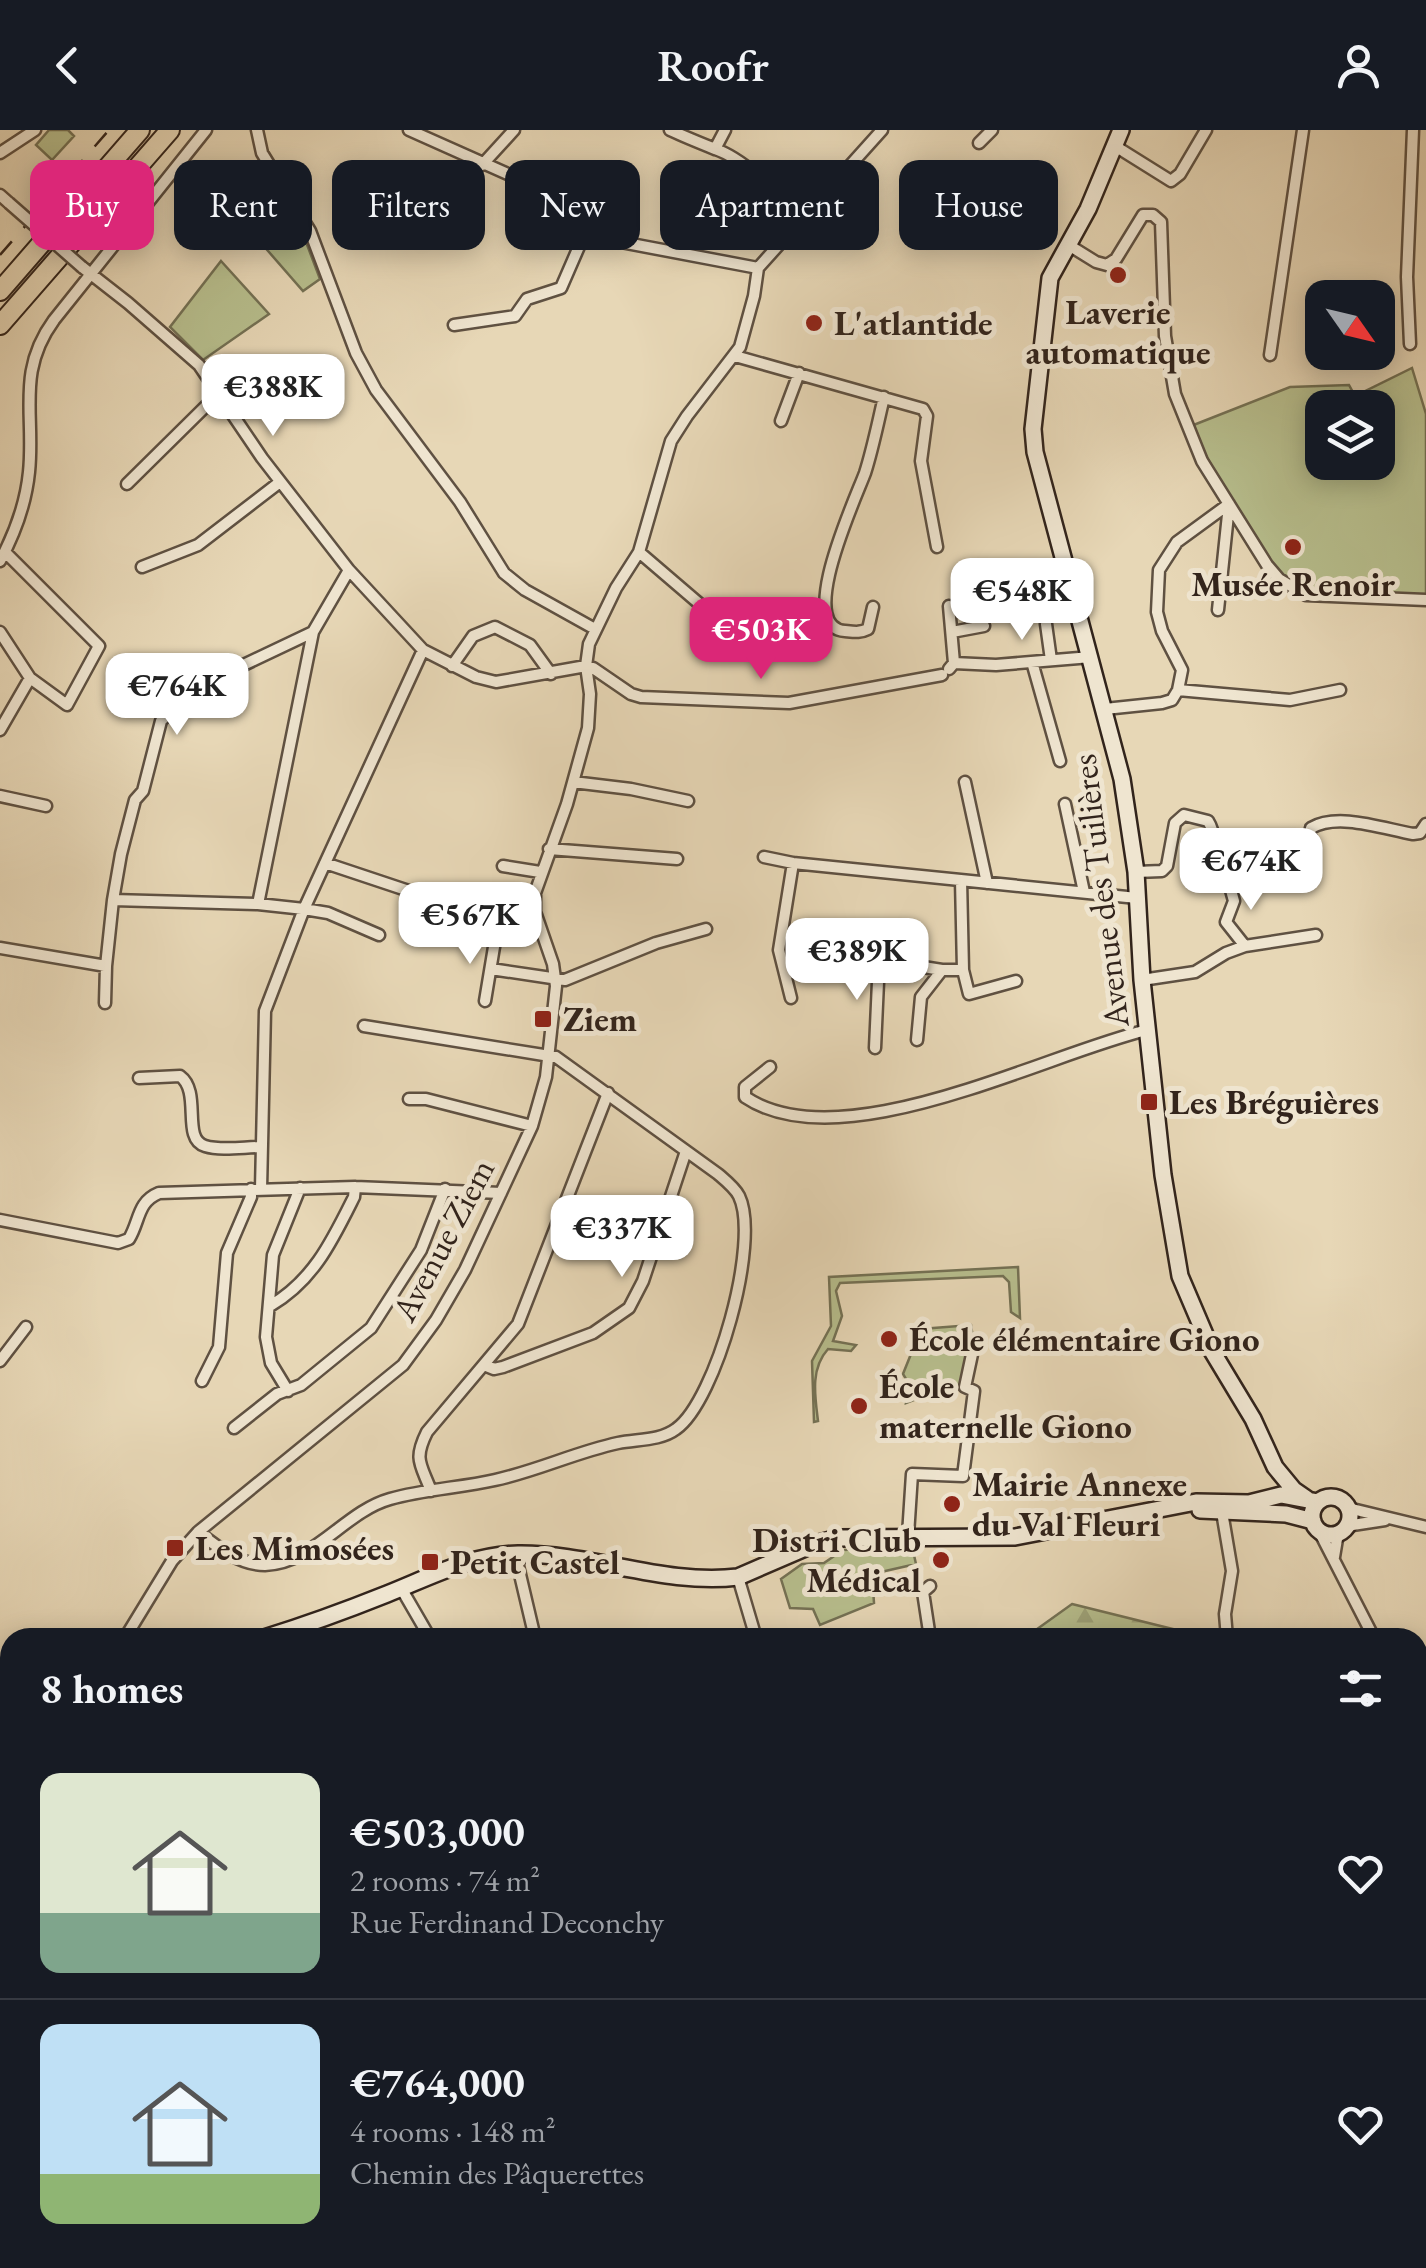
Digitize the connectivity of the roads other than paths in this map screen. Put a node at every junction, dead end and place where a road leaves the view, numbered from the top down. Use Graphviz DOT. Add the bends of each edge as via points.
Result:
graph roads {
  1 [pos="35,130"];
  2 [pos="140,130"];
  3 [pos="170,130"];
  4 [pos="206,130"];
  5 [pos="257,130"];
  6 [pos="409,130"];
  7 [pos="514,130"];
  8 [pos="670,130"];
  9 [pos="725,130"];
  10 [pos="882,130"];
  11 [pos="992,130"];
  12 [pos="1206,130"];
  13 [pos="1303,130"];
  14 [pos="1412,130"];
  15 [pos="1118,138"];
  16 [pos="979,143"];
  17 [pos="715,148"];
  18 [pos="0,153"];
  19 [pos="470,160"];
  20 [pos="733,160"];
  21 [pos="855,160"];
  22 [pos="485,163"];
  23 [pos="4,199"];
  24 [pos="1066,244"];
  25 [pos="640,245"];
  26 [pos="577,250"];
  27 [pos="774,250"];
  28 [pos="758,268"];
  29 [pos="87,270"];
  30 [pos="0,291"];
  31 [pos="0,325"];
  32 [pos="454,325"];
  33 [pos="1410,344"];
  34 [pos="1270,355"];
  35 [pos="734,356"];
  36 [pos="799,373"];
  37 [pos="221,396"];
  38 [pos="884,398"];
  39 [pos="782,420"];
  40 [pos="280,482"];
  41 [pos="127,484"];
  42 [pos="1229,504"];
  43 [pos="6,533"];
  44 [pos="937,546"];
  45 [pos="639,552"];
  46 [pos="2,557"];
  47 [pos="142,568"];
  48 [pos="349,570"];
  49 [pos="1426,600"];
  50 [pos="874,606"];
  51 [pos="948,606"];
  52 [pos="1218,610"];
  53 [pos="1046,624"];
  54 [pos="984,626"];
  55 [pos="595,628"];
  56 [pos="0,632"];
  57 [pos="312,632"];
  58 [pos="952,632"];
  59 [pos="744,642"];
  60 [pos="423,650"];
  61 [pos="1090,656"];
  62 [pos="1051,660"];
  63 [pos="1032,662"];
  64 [pos="452,666"];
  65 [pos="586,666"];
  66 [pos="948,669"];
  67 [pos="550,674"];
  68 [pos="30,678"];
  69 [pos="1178,690"];
  70 [pos="1340,690"];
  71 [pos="1106,709"];
  72 [pos="0,730"];
  73 [pos="1060,761"];
  74 [pos="574,782"];
  75 [pos="965,782"];
  76 [pos="0,796"];
  77 [pos="688,801"];
  78 [pos="1065,804"];
  79 [pos="46,806"];
  80 [pos="1426,824"];
  81 [pos="549,849"];
  82 [pos="764,856"];
  83 [pos="677,859"];
  84 [pos="325,863"];
  85 [pos="793,863"];
  86 [pos="503,866"];
  87 [pos="540,872"];
  88 [pos="1136,872"];
  89 [pos="1226,872"];
  90 [pos="961,880"];
  91 [pos="987,883"];
  92 [pos="1084,892"];
  93 [pos="1137,898"];
  94 [pos="113,900"];
  95 [pos="258,904"];
  96 [pos="448,904"];
  97 [pos="304,910"];
  98 [pos="706,928"];
  99 [pos="379,935"];
  100 [pos="1316,935"];
  101 [pos="495,941"];
  102 [pos="1245,946"];
  103 [pos="0,948"];
  104 [pos="829,952"];
  105 [pos="879,960"];
  106 [pos="106,966"];
  107 [pos="490,969"];
  108 [pos="942,970"];
  109 [pos="963,970"];
  110 [pos="556,980"];
  111 [pos="1142,980"];
  112 [pos="1016,981"];
  113 [pos="791,998"];
  114 [pos="484,1001"];
  115 [pos="105,1003"];
  116 [pos="364,1026"];
  117 [pos="1147,1030"];
  118 [pos="917,1040"];
  119 [pos="875,1048"];
  120 [pos="547,1056"];
  121 [pos="770,1067"];
  122 [pos="140,1078"];
  123 [pos="608,1094"];
  124 [pos="409,1100"];
  125 [pos="532,1126"];
  126 [pos="261,1147"];
  127 [pos="686,1152"];
  128 [pos="355,1187"];
  129 [pos="300,1188"];
  130 [pos="256,1189"];
  131 [pos="445,1189"];
  132 [pos="501,1193"];
  133 [pos="0,1220"];
  134 [pos="270,1306"];
  135 [pos="26,1327"];
  136 [pos="974,1345"];
  137 [pos="0,1362"];
  138 [pos="484,1365"];
  139 [pos="202,1381"];
  140 [pos="288,1392"];
  141 [pos="234,1428"];
  142 [pos="1275,1467"];
  143 [pos="431,1491"];
  144 [pos="1273,1496"];
  145 [pos="1312,1500"];
  146 [pos="1221,1506"];
  147 [pos="1348,1508"];
  148 [pos="1286,1514"];
  149 [pos="1388,1520"];
  150 [pos="1316,1526"];
  151 [pos="1426,1527"];
  152 [pos="1342,1530"];
  153 [pos="198,1532"];
  154 [pos="908,1536"];
  155 [pos="519,1554"];
  156 [pos="1334,1558"];
  157 [pos="738,1577"];
  158 [pos="930,1586"];
  159 [pos="401,1588"];
  160 [pos="135,1628"];
  161 [pos="291,1628"];
  162 [pos="424,1628"];
  163 [pos="532,1628"];
  164 [pos="753,1628"];
  165 [pos="929,1628"];
  166 [pos="1227,1628"];
  167 [pos="1369,1628"];
  1 -- 18 [label="street"];
  2 -- 30 [label="highway"];
  3 -- 31 [label="highway"];
  4 -- 29 [label="street"];
  5 -- 55 [label="street" via="262,154 310,232 368,378 504,573"];
  6 -- 19 [label="street"];
  7 -- 22 [label="street"];
  8 -- 17 [label="street"];
  9 -- 17 [label="street"];
  10 -- 21 [label="street"];
  11 -- 16 [label="street"];
  12 -- 15 [label="street" via="1172,181"];
  13 -- 34 [label="street"];
  14 -- 33 [label="street"];
  15 -- 24 [label="street, Avenue des Tuilières"];
  17 -- 20 [label="street"];
  23 -- 29 [label="street, bridge"];
  24 -- 42 [label="street" via="1107,265 1143,215 1161,222 1169,370 1198,452"];
  24 -- 61 [label="street, Avenue des Tuilières" via="1050,278 1033,428 1040,477"];
  25 -- 28 [label="street"];
  26 -- 32 [label="street" via="561,288 527,298 515,316"];
  27 -- 28 [label="street"];
  28 -- 35 [label="street, Avenue Ziem"];
  29 -- 37 [label="street" via="193,360"];
  29 -- 43 [label="street" via="32,360 30,470"];
  35 -- 36 [label="street"];
  35 -- 45 [label="street, Avenue Ziem" via="672,442"];
  36 -- 38 [label="street"];
  36 -- 39 [label="street"];
  37 -- 40 [label="street"];
  37 -- 41 [label="street"];
  38 -- 44 [label="street" via="917,406 926,416 921,461"];
  38 -- 50 [label="street" via="829,570 828,626 868,629"];
  40 -- 47 [label="street" via="198,545"];
  40 -- 48 [label="street"];
  42 -- 49 [label="street" via="1273,574 1298,592"];
  42 -- 52 [label="street"];
  42 -- 69 [label="street" via="1177,542 1159,570 1157,612 1182,670"];
  43 -- 46 [label="street"];
  45 -- 55 [label="street, Avenue Ziem"];
  45 -- 59 [label="street"];
  46 -- 68 [label="street" via="99,646 66,705"];
  48 -- 57 [label="street"];
  48 -- 60 [label="street"];
  51 -- 58 [label="street"];
  53 -- 62 [label="street"];
  54 -- 58 [label="street"];
  55 -- 65 [label="street, Avenue Ziem"];
  56 -- 68 [label="street"];
  57 -- 94 [label="street" via="194,689 162,721 120,854"];
  57 -- 95 [label="street"];
  58 -- 66 [label="street"];
  60 -- 64 [label="street"];
  60 -- 84 [label="street"];
  61 -- 62 [label="street"];
  61 -- 71 [label="street, Avenue des Tuilières"];
  62 -- 63 [label="street"];
  63 -- 66 [label="street"];
  63 -- 73 [label="street"];
  64 -- 67 [label="street" via="496,682"];
  64 -- 67 [label="street" via="473,636 496,627 530,645"];
  65 -- 66 [label="street" via="641,697 789,702"];
  65 -- 67 [label="street"];
  65 -- 74 [label="street, Avenue Ziem" via="588,728"];
  68 -- 72 [label="street"];
  69 -- 70 [label="street" via="1290,700"];
  69 -- 71 [label="street" via="1162,704"];
  71 -- 88 [label="street, Avenue des Tuilières"];
  74 -- 77 [label="street"];
  74 -- 81 [label="street, Avenue Ziem"];
  75 -- 91 [label="street"];
  76 -- 79 [label="street"];
  78 -- 92 [label="street"];
  80 -- 89 [label="street" via="1412,834 1318,824 1311,828 1306,862"];
  81 -- 83 [label="street"];
  81 -- 87 [label="street, Avenue Ziem"];
  82 -- 85 [label="street"];
  84 -- 96 [label="street"];
  84 -- 97 [label="street"];
  85 -- 90 [label="street"];
  85 -- 113 [label="street" via="779,950"];
  86 -- 87 [label="street"];
  87 -- 110 [label="street, Avenue Ziem" via="535,912"];
  88 -- 89 [label="street" via="1167,866 1174,823 1184,815 1208,821 1216,860"];
  88 -- 93 [label="street, Avenue des Tuilières"];
  89 -- 102 [label="street" via="1234,901 1226,922"];
  90 -- 91 [label="street"];
  90 -- 109 [label="street"];
  91 -- 92 [label="street"];
  92 -- 93 [label="street"];
  93 -- 111 [label="street, Avenue des Tuilières"];
  94 -- 95 [label="street"];
  94 -- 106 [label="street"];
  95 -- 97 [label="street"];
  97 -- 99 [label="street"];
  97 -- 126 [label="street" via="265,1011"];
  98 -- 110 [label="street"];
  100 -- 102 [label="street"];
  101 -- 107 [label="street"];
  102 -- 111 [label="street" via="1195,972"];
  103 -- 106 [label="street"];
  104 -- 105 [label="street"];
  105 -- 108 [label="street"];
  105 -- 119 [label="street"];
  106 -- 115 [label="street"];
  107 -- 110 [label="street"];
  107 -- 114 [label="street"];
  108 -- 109 [label="street"];
  108 -- 118 [label="street" via="920,997"];
  109 -- 112 [label="street" via="969,994"];
  110 -- 120 [label="street, Avenue Ziem"];
  111 -- 117 [label="street, Avenue des Tuilières"];
  116 -- 120 [label="street"];
  117 -- 121 [label="street" via="869,1116 816,1118 756,1105 745,1098 744,1087"];
  117 -- 142 [label="street, Avenue des Tuilières" via="1180,1276 1206,1340"];
  120 -- 123 [label="street" via="565,1061"];
  120 -- 125 [label="street, Avenue Ziem"];
  122 -- 126 [label="street" via="185,1080 199,1144"];
  123 -- 127 [label="street"];
  123 -- 138 [label="street" via="524,1311"];
  124 -- 125 [label="street"];
  125 -- 132 [label="street, Avenue Ziem"];
  126 -- 130 [label="street"];
  127 -- 138 [label="street" via="629,1308 593,1334 503,1367"];
  127 -- 143 [label="street" via="739,1195 746,1231 738,1293 720,1352 684,1423 660,1437"];
  128 -- 129 [label="street"];
  128 -- 131 [label="street"];
  128 -- 134 [label="street" via="314,1270"];
  129 -- 130 [label="street"];
  129 -- 134 [label="street" via="273,1255"];
  130 -- 133 [label="street" via="155,1194 123,1243"];
  130 -- 139 [label="street" via="227,1253 219,1347"];
  131 -- 132 [label="street"];
  131 -- 140 [label="street" via="421,1250 372,1328"];
  132 -- 153 [label="street, Avenue Ziem" via="458,1282 403,1365"];
  134 -- 140 [label="street" via="267,1354"];
  135 -- 137 [label="street"];
  136 -- 154 [label="street" via="965,1387 974,1391 963,1476 912,1474"];
  138 -- 143 [label="street" via="420,1449 418,1463"];
  140 -- 141 [label="street"];
  142 -- 144 [label="street, Avenue des Tuilières"];
  142 -- 145 [label="street, Avenue des Tuilières"];
  143 -- 153 [label="street" via="374,1504 279,1563 241,1561"];
  144 -- 145 [label="street"];
  144 -- 146 [label="street"];
  144 -- 148 [label="street"];
  145 -- 147 [label="street" via="1336,1498"];
  145 -- 150 [label="street"];
  146 -- 148 [label="street"];
  146 -- 154 [label="street" via="1151,1509 1015,1537"];
  146 -- 166 [label="street" via="1232,1571"];
  147 -- 149 [label="street"];
  147 -- 152 [label="street"];
  148 -- 150 [label="street"];
  149 -- 151 [label="street"];
  149 -- 152 [label="street"];
  150 -- 152 [label="street" via="1328,1534"];
  150 -- 156 [label="street"];
  152 -- 156 [label="street"];
  153 -- 160 [label="street, Avenue Ziem" via="172,1561"];
  154 -- 157 [label="street" via="828,1540"];
  155 -- 157 [label="street" via="694,1578"];
  155 -- 159 [label="street" via="464,1562"];
  155 -- 163 [label="street"];
  156 -- 167 [label="street"];
  157 -- 164 [label="street"];
  158 -- 165 [label="street" via="924,1592"];
  159 -- 161 [label="street"];
  159 -- 162 [label="street"];
}
